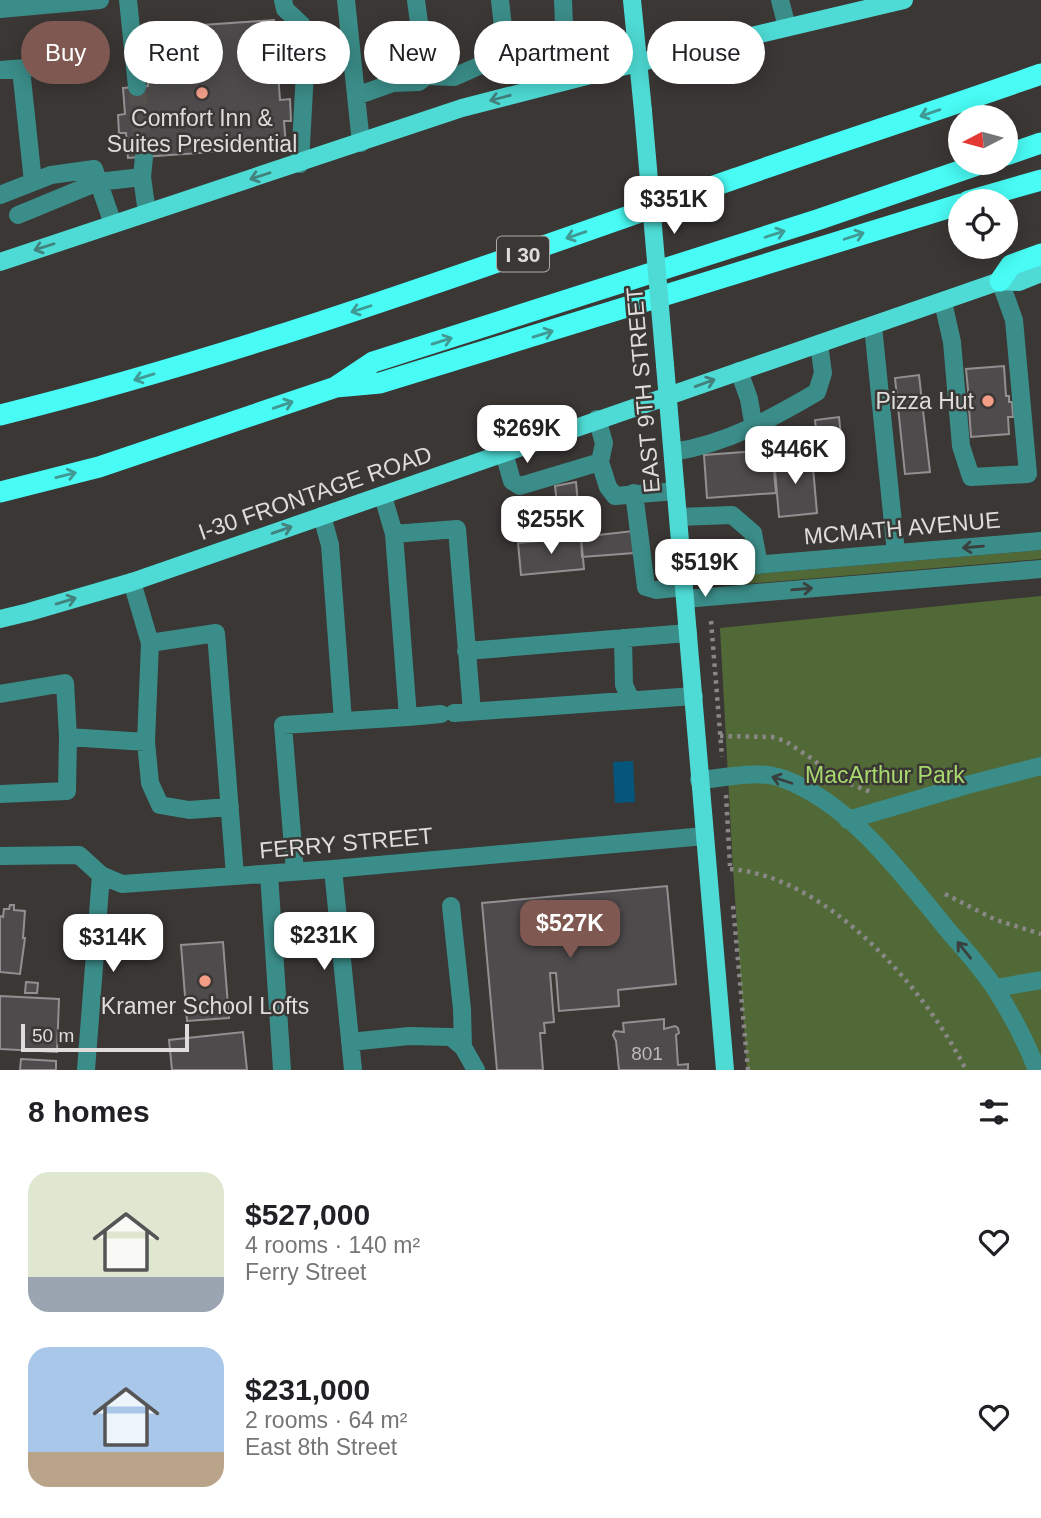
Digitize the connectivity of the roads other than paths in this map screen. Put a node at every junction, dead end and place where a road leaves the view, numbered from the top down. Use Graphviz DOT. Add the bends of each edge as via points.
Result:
graph roads {
  1 [pos="100,0"];
  2 [pos="128,0"];
  3 [pos="283,0"];
  4 [pos="346,0"];
  5 [pos="416,0"];
  6 [pos="500,0"];
  7 [pos="563,0"];
  8 [pos="632,0"];
  9 [pos="780,0"];
  10 [pos="904,0"];
  11 [pos="0,9"];
  12 [pos="419,21"];
  13 [pos="501,21"];
  14 [pos="564,21"];
  15 [pos="787,27"];
  16 [pos="637,63"];
  17 [pos="21,69"];
  18 [pos="0,70"];
  19 [pos="1041,74"];
  20 [pos="23,84"];
  21 [pos="390,84"];
  22 [pos="137,87"];
  23 [pos="356,96"];
  24 [pos="361,143"];
  25 [pos="1041,143"];
  26 [pos="1018,151"];
  27 [pos="144,158"];
  28 [pos="300,164"];
  29 [pos="948,175"];
  30 [pos="142,177"];
  31 [pos="1041,180"];
  32 [pos="33,182"];
  33 [pos="98,182"];
  34 [pos="1010,189"];
  35 [pos="0,195"];
  36 [pos="948,208"];
  37 [pos="147,213"];
  38 [pos="18,215"];
  39 [pos="113,224"];
  40 [pos="1041,254"];
  41 [pos="0,262"];
  42 [pos="1041,273"];
  43 [pos="1000,281"];
  44 [pos="943,302"];
  45 [pos="873,326"];
  46 [pos="819,344"];
  47 [pos="739,371"];
  48 [pos="335,387"];
  49 [pos="668,397"];
  50 [pos="0,415"];
  51 [pos="597,419"];
  52 [pos="754,428"];
  53 [pos="673,452"];
  54 [pos="504,453"];
  55 [pos="600,462"];
  56 [pos="676,491"];
  57 [pos="0,492"];
  58 [pos="634,493"];
  59 [pos="383,496"];
  60 [pos="322,516"];
  61 [pos="678,517"];
  62 [pos="394,534"];
  63 [pos="1041,541"];
  64 [pos="896,554"];
  65 [pos="759,565"];
  66 [pos="1041,569"];
  67 [pos="132,582"];
  68 [pos="684,586"];
  69 [pos="0,619"];
  70 [pos="688,633"];
  71 [pos="624,638"];
  72 [pos="150,643"];
  73 [pos="466,651"];
  74 [pos="0,694"];
  75 [pos="694,696"];
  76 [pos="631,700"];
  77 [pos="456,713"];
  78 [pos="408,717"];
  79 [pos="343,721"];
  80 [pos="68,737"];
  81 [pos="146,742"];
  82 [pos="1041,766"];
  83 [pos="699,780"];
  84 [pos="0,794"];
  85 [pos="230,807"];
  86 [pos="848,820"];
  87 [pos="705,836"];
  88 [pos="0,856"];
  89 [pos="333,869"];
  90 [pos="295,872"];
  91 [pos="269,874"];
  92 [pos="101,875"];
  93 [pos="235,876"];
  94 [pos="451,906"];
  95 [pos="1041,980"];
  96 [pos="996,988"];
  97 [pos="351,1042"];
  98 [pos="463,1047"];
  99 [pos="86,1070"];
  100 [pos="282,1070"];
  101 [pos="353,1070"];
  102 [pos="476,1070"];
  103 [pos="725,1070"];
  104 [pos="1037,1070"];
  1 -- 11 [label="street"];
  2 -- 22 [label="street"];
  3 -- 28 [label="street" via="285,9 302,25 305,71"];
  4 -- 23 [label="street"];
  5 -- 12 [label="street"];
  6 -- 13 [label="street"];
  7 -- 14 [label="street"];
  8 -- 16 [label="main road, EAST 9TH STREET"];
  9 -- 15 [label="street"];
  10 -- 15 [label="main road"];
  15 -- 16 [label="main road"];
  16 -- 24 [label="main road, one-way" via="462,108"];
  16 -- 49 [label="main road, EAST 9TH STREET, bridge"];
  17 -- 18 [label="street"];
  19 -- 50 [label="highway, I 30, one-way" via="412,293 106,388"];
  20 -- 32 [label="street"];
  21 -- 23 [label="street"];
  23 -- 24 [label="street"];
  24 -- 28 [label="main road"];
  25 -- 26 [label="highway"];
  27 -- 30 [label="street"];
  28 -- 37 [label="main road, one-way"];
  48 -- 29 [label="highway, I 30, one-way" via="373,362"];
  30 -- 33 [label="street"];
  30 -- 37 [label="street"];
  31 -- 34 [label="highway"];
  32 -- 33 [label="street" via="94,169"];
  32 -- 35 [label="street"];
  33 -- 38 [label="street"];
  33 -- 39 [label="street"];
  48 -- 36 [label="highway, one-way" via="380,383"];
  37 -- 39 [label="main road"];
  39 -- 41 [label="main road, one-way"];
  40 -- 43 [label="highway" via="1011,265"];
  42 -- 43 [label="main road, I-30 FRONTAGE ROAD" via="1019,282"];
  43 -- 44 [label="main road, I-30 FRONTAGE ROAD"];
  43 -- 44 [label="street" via="1014,320 1028,474 971,477 961,446 952,342"];
  44 -- 45 [label="main road, I-30 FRONTAGE ROAD"];
  45 -- 46 [label="main road, I-30 FRONTAGE ROAD"];
  45 -- 64 [label="street"];
  46 -- 47 [label="main road, I-30 FRONTAGE ROAD"];
  46 -- 52 [label="street" via="823,373 817,391"];
  49 -- 47 [label="main road, I-30 FRONTAGE ROAD, one-way"];
  47 -- 52 [label="street"];
  57 -- 48 [label="highway, I 30, one-way" via="100,467"];
  49 -- 51 [label="main road, I-30 FRONTAGE ROAD"];
  49 -- 53 [label="main road, EAST 9TH STREET"];
  51 -- 54 [label="main road, I-30 FRONTAGE ROAD"];
  51 -- 55 [label="street" via="604,443"];
  52 -- 53 [label="street"];
  53 -- 56 [label="main road, EAST 9TH STREET"];
  54 -- 55 [label="street" via="512,481 520,486"];
  54 -- 59 [label="main road, I-30 FRONTAGE ROAD"];
  55 -- 58 [label="street" via="615,496"];
  56 -- 58 [label="street"];
  56 -- 61 [label="main road, EAST 9TH STREET"];
  58 -- 68 [label="street" via="646,587"];
  59 -- 60 [label="main road, I-30 FRONTAGE ROAD"];
  59 -- 62 [label="street"];
  67 -- 60 [label="main road, I-30 FRONTAGE ROAD, one-way"];
  60 -- 79 [label="street" via="330,545"];
  61 -- 65 [label="street" via="732,514 753,533"];
  61 -- 68 [label="main road, EAST 9TH STREET"];
  62 -- 73 [label="street" via="457,528"];
  62 -- 78 [label="street"];
  63 -- 64 [label="street, MCMATH AVENUE, one-way"];
  64 -- 65 [label="street, MCMATH AVENUE"];
  65 -- 68 [label="street, MCMATH AVENUE"];
  68 -- 66 [label="street, one-way"];
  69 -- 67 [label="main road, I-30 FRONTAGE ROAD, one-way"];
  67 -- 72 [label="street"];
  68 -- 70 [label="main road, EAST 9TH STREET"];
  70 -- 71 [label="street"];
  70 -- 75 [label="main road, EAST 9TH STREET"];
  71 -- 73 [label="street"];
  71 -- 76 [label="street" via="624,685"];
  72 -- 81 [label="street"];
  72 -- 85 [label="street" via="216,633"];
  73 -- 77 [label="street"];
  74 -- 80 [label="street" via="65,682"];
  75 -- 76 [label="street"];
  75 -- 83 [label="main road, EAST 9TH STREET"];
  76 -- 77 [label="street"];
  77 -- 78 [label="street"];
  78 -- 79 [label="street"];
  79 -- 90 [label="street" via="283,725"];
  80 -- 81 [label="street"];
  80 -- 84 [label="street" via="67,791"];
  81 -- 85 [label="street" via="150,783 160,805 189,810"];
  82 -- 86 [label="street"];
  86 -- 83 [label="street, one-way" via="781,778 761,774"];
  83 -- 87 [label="main road, EAST 9TH STREET"];
  85 -- 93 [label="street"];
  96 -- 86 [label="street, one-way" via="882,850"];
  87 -- 89 [label="street, FERRY STREET"];
  87 -- 103 [label="main road, EAST 9TH STREET"];
  88 -- 92 [label="street, FERRY STREET" via="79,855"];
  89 -- 90 [label="street, FERRY STREET"];
  89 -- 97 [label="street"];
  90 -- 91 [label="street, FERRY STREET"];
  91 -- 93 [label="street, FERRY STREET"];
  91 -- 100 [label="street"];
  92 -- 93 [label="street, FERRY STREET" via="122,884"];
  92 -- 99 [label="street"];
  94 -- 98 [label="street"];
  95 -- 96 [label="street"];
  96 -- 104 [label="street"];
  97 -- 98 [label="street" via="451,1037"];
  97 -- 101 [label="street"];
  98 -- 102 [label="street"];
}
